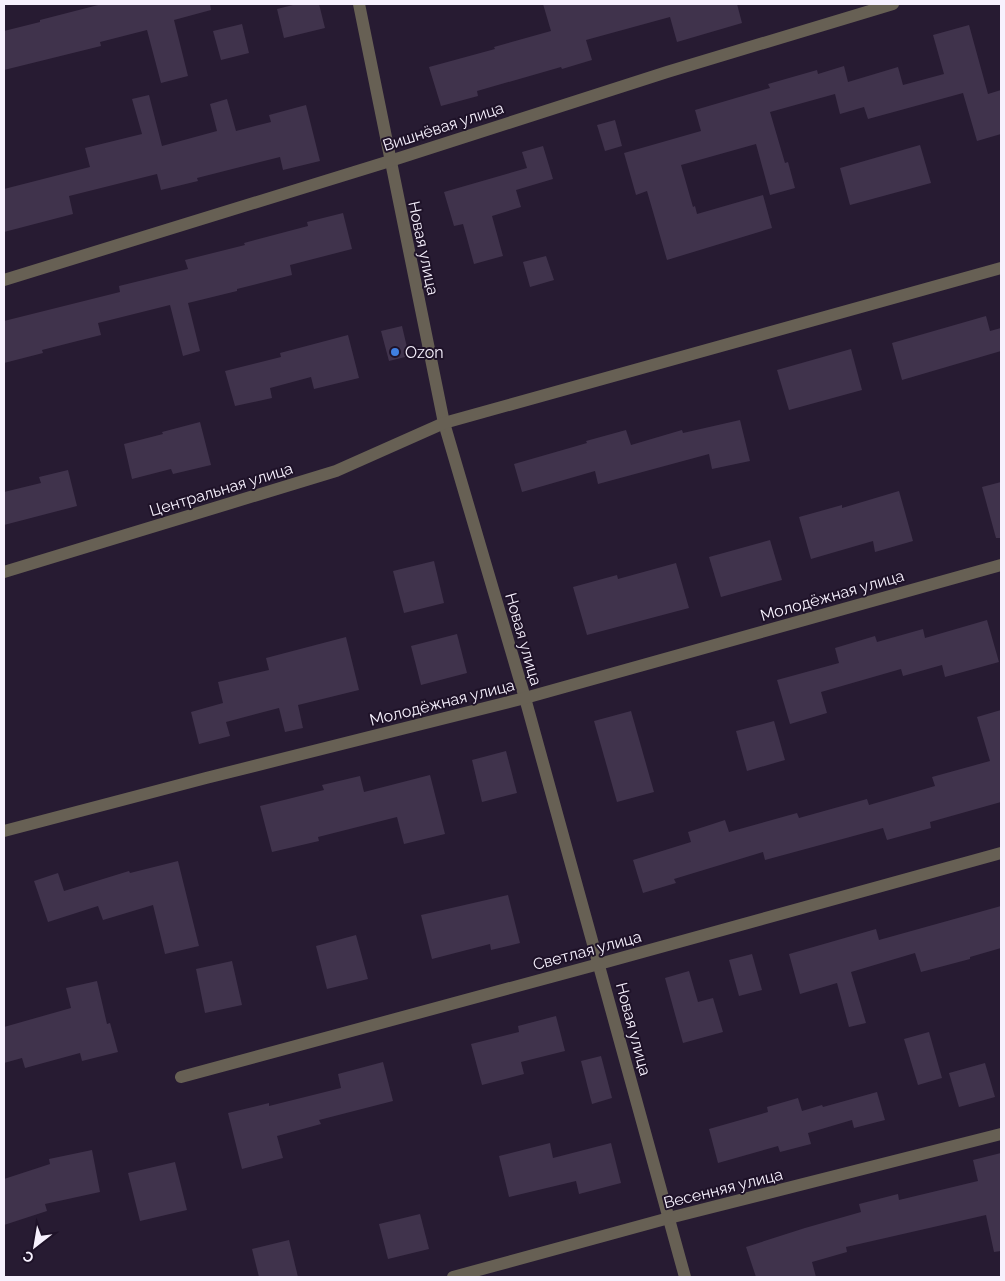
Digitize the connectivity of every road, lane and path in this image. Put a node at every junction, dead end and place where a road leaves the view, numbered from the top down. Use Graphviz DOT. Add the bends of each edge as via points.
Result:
graph roads {
  1 [pos="359,4"];
  2 [pos="893,4"];
  3 [pos="390,161"];
  4 [pos="1001,268"];
  5 [pos="4,280"];
  6 [pos="444,423"];
  7 [pos="1001,565"];
  8 [pos="4,572"];
  9 [pos="525,698"];
  10 [pos="4,831"];
  11 [pos="1001,853"];
  12 [pos="599,964"];
  13 [pos="181,1077"];
  14 [pos="1001,1134"];
  15 [pos="669,1218"];
  16 [pos="453,1277"];
  17 [pos="685,1277"];
  1 -- 3 [label="street, Новая улица"];
  2 -- 3 [label="street, Вишнёвая улица"];
  3 -- 5 [label="street, Вишнёвая улица"];
  3 -- 6 [label="street, Новая улица"];
  4 -- 6 [label="street, Центральная улица"];
  6 -- 8 [label="street, Центральная улица" via="336,470"];
  6 -- 9 [label="street, Новая улица"];
  7 -- 9 [label="street, Молодёжная улица"];
  9 -- 10 [label="street, Молодёжная улица"];
  9 -- 12 [label="street, Новая улица"];
  11 -- 12 [label="street, Светлая улица"];
  12 -- 13 [label="street, Светлая улица"];
  12 -- 15 [label="street, Новая улица"];
  14 -- 15 [label="street, Весенняя улица"];
  15 -- 16 [label="street, Весенняя улица"];
  15 -- 17 [label="street, Новая улица"];
}
